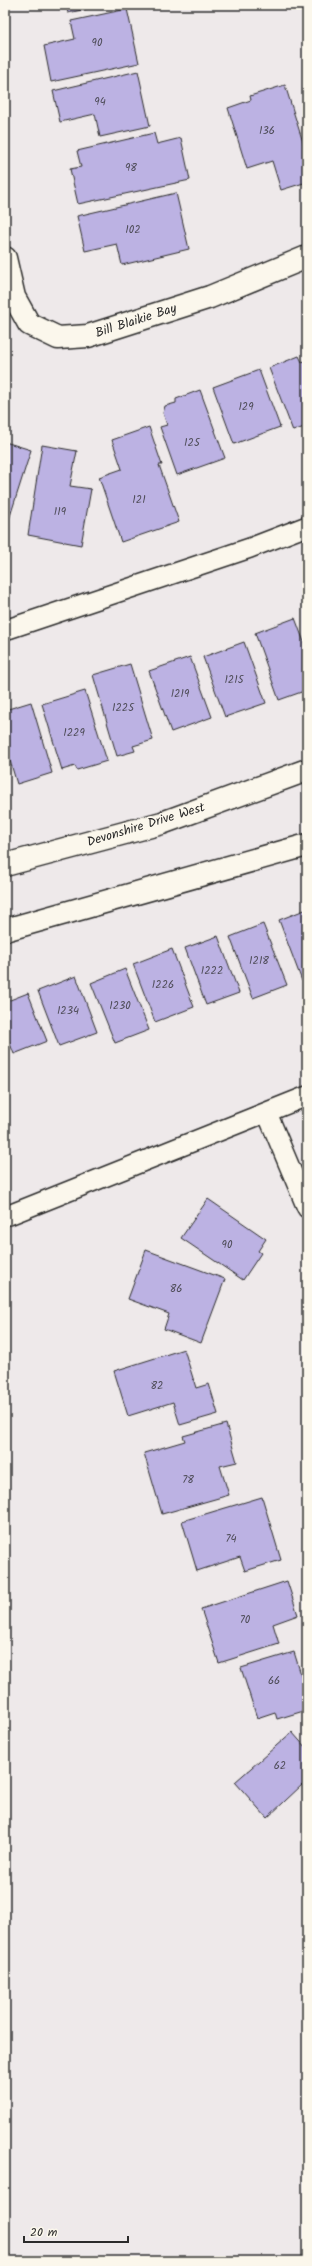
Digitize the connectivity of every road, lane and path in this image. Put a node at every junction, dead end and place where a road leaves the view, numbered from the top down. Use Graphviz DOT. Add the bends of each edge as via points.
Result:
graph roads {
  1 [pos="307,257"];
  2 [pos="5,258"];
  3 [pos="307,526"];
  4 [pos="5,630"];
  5 [pos="307,770"];
  6 [pos="307,845"];
  7 [pos="5,865"];
  8 [pos="5,930"];
  9 [pos="307,1096"];
  10 [pos="267,1113"];
  11 [pos="307,1208"];
  12 [pos="9,1215"];
  1 -- 2 [label="street, Bill Blaikie Bay" via="210,297 88,336 58,338 29,324 14,297"];
  3 -- 4 [label="lane" via="250,548"];
  5 -- 7 [label="street, Devonshire Drive West" via="162,823"];
  6 -- 8 [label="street"];
  9 -- 10 [label="lane"];
  10 -- 11 [label="lane"];
  10 -- 12 [label="lane"];
}
